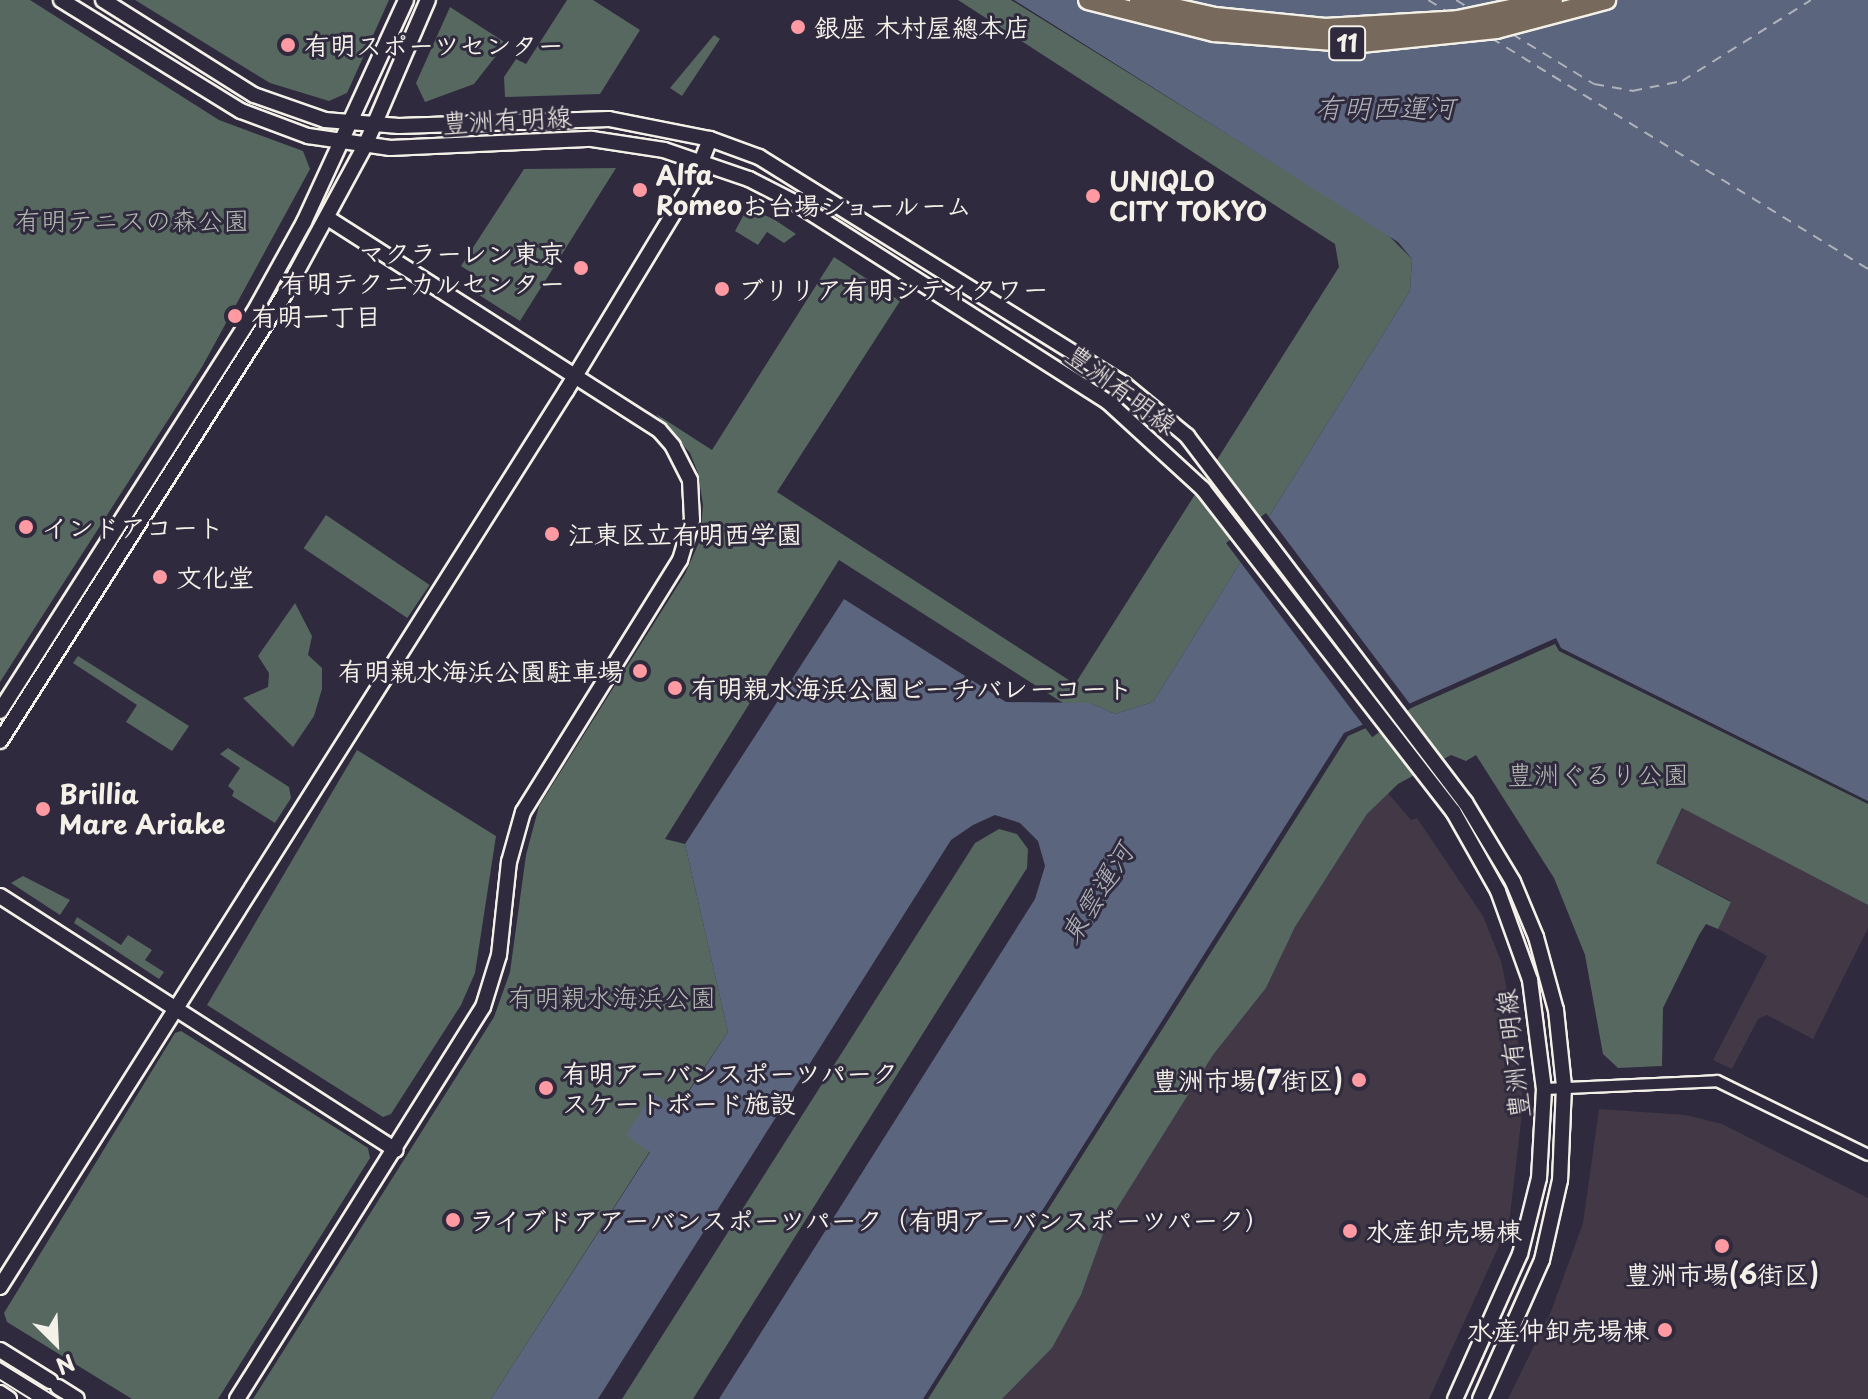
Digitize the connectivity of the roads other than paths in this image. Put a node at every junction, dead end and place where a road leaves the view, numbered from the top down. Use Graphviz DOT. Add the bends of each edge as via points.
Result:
graph roads {
  1 [pos="61,0"];
  2 [pos="103,0"];
  3 [pos="406,0"];
  4 [pos="428,0"];
  5 [pos="1088,0"];
  6 [pos="1139,0"];
  7 [pos="1553,0"];
  8 [pos="1606,0"];
  9 [pos="350,124"];
  10 [pos="374,126"];
  11 [pos="710,139"];
  12 [pos="341,144"];
  13 [pos="365,146"];
  14 [pos="703,161"];
  15 [pos="327,218"];
  16 [pos="576,375"];
  17 [pos="1153,405"];
  18 [pos="1164,450"];
  19 [pos="0,711"];
  20 [pos="0,741"];
  21 [pos="0,896"];
  22 [pos="175,1006"];
  23 [pos="1564,1086"];
  24 [pos="1544,1089"];
  25 [pos="395,1150"];
  26 [pos="1868,1155"];
  27 [pos="0,1287"];
  28 [pos="0,1350"];
  29 [pos="0,1393"];
  30 [pos="9,1399"];
  31 [pos="77,1399"];
  32 [pos="237,1399"];
  33 [pos="1455,1399"];
  34 [pos="1480,1399"];
  1 -- 12 [label="street, 豊洲有明線" via="241,111"];
  2 -- 9 [label="street, 豊洲有明線" via="254,95"];
  3 -- 9 [label="street"];
  4 -- 10 [label="street"];
  5 -- 8 [label="highway, 11" via="1214,32 1361,43 1496,29"];
  6 -- 7 [label="highway, 11" via="1237,20 1325,28 1458,20"];
  9 -- 10 [label="street, 豊洲有明線"];
  9 -- 12 [label="street"];
  10 -- 11 [label="street, 豊洲有明線" via="609,119"];
  10 -- 13 [label="street"];
  11 -- 14 [label="street"];
  11 -- 17 [label="street, 豊洲有明線" via="805,181"];
  12 -- 13 [label="street, 豊洲有明線"];
  12 -- 19 [label="street" via="253,314"];
  13 -- 14 [label="street, 豊洲有明線" via="592,139"];
  13 -- 15 [label="street"];
  14 -- 16 [label="street"];
  14 -- 18 [label="street, 豊洲有明線" via="807,210 1108,402"];
  15 -- 16 [label="street"];
  15 -- 20 [label="street" via="267,322"];
  16 -- 22 [label="street"];
  16 -- 25 [label="street" via="639,416 673,446 690,480 690,536 680,560 534,788 514,836 499,955 483,1007"];
  17 -- 18 [label="street" via="1158,420 1175,437"];
  17 -- 23 [label="street, 豊洲有明線" via="1220,475 1499,854 1547,973"];
  18 -- 24 [label="street, 豊洲有明線" via="1203,489 1472,841 1520,944 1537,1017"];
  21 -- 22 [label="street"];
  22 -- 25 [label="street"];
  22 -- 27 [label="street"];
  23 -- 24 [label="street"];
  23 -- 26 [label="street" via="1717,1081"];
  23 -- 34 [label="street, 豊洲有明線" via="1560,1180 1542,1260"];
  24 -- 33 [label="street, 豊洲有明線" via="1539,1178 1520,1254"];
  25 -- 32 [label="street"];
  28 -- 31 [label="street"];
  29 -- 30 [label="street"];
}
